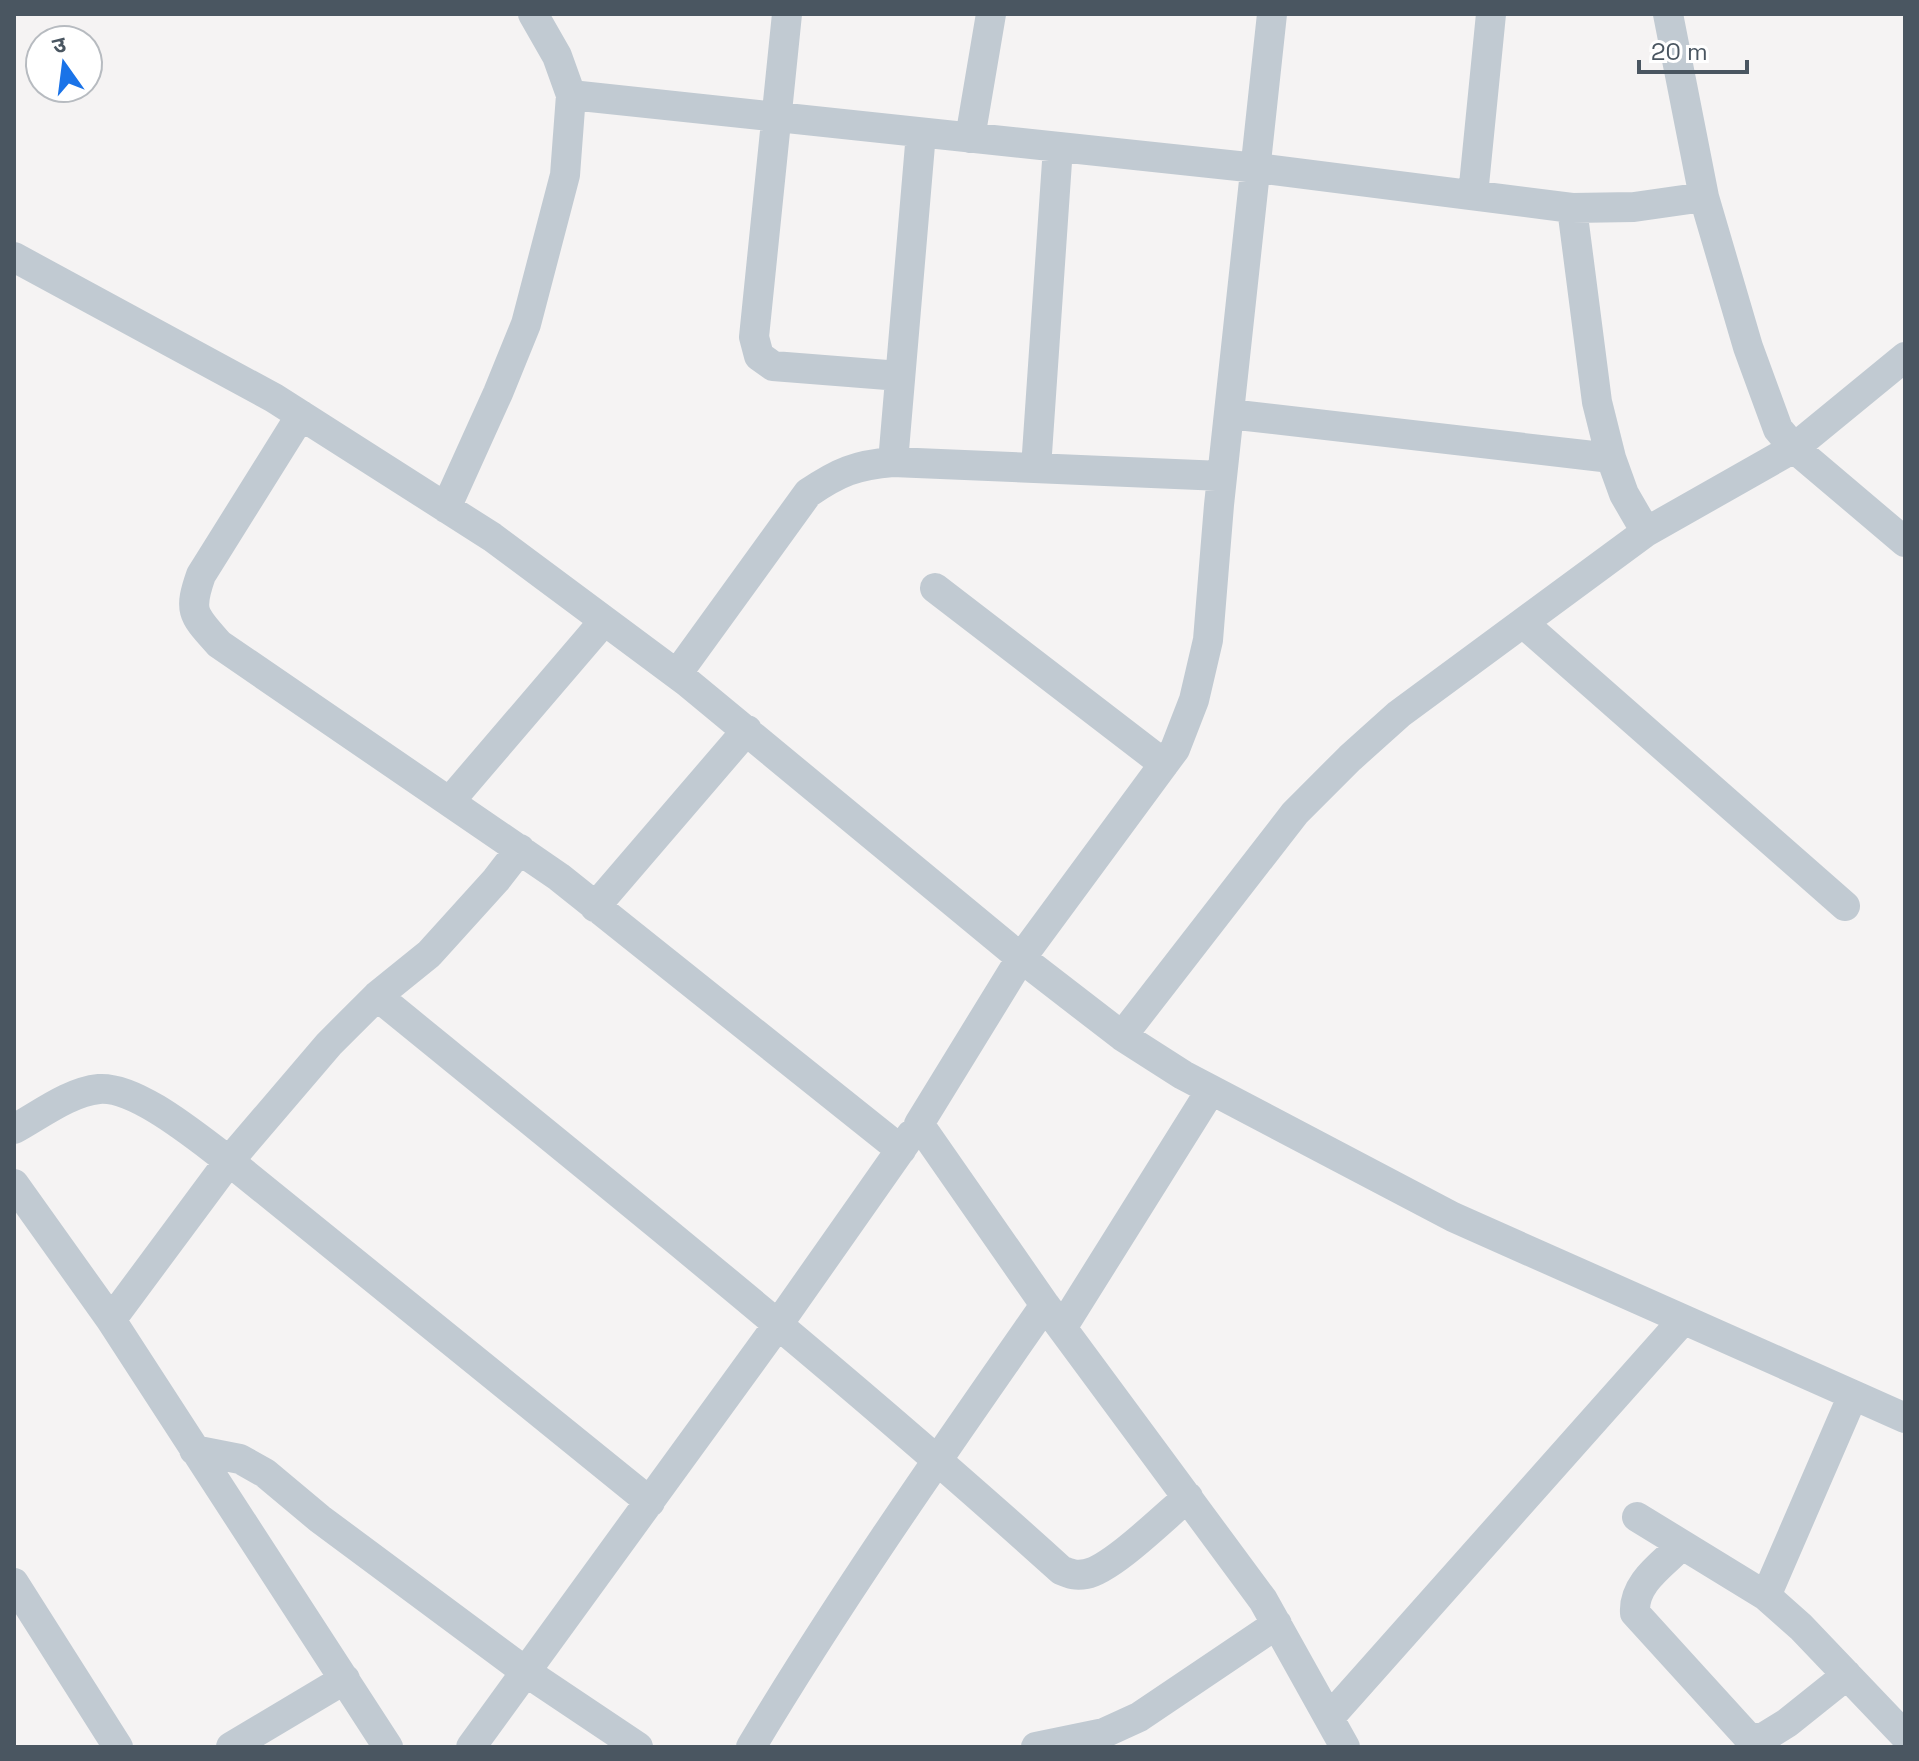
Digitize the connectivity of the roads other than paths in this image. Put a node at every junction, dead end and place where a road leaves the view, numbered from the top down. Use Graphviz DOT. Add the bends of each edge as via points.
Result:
graph roads {
  1 [pos="533,14"];
  2 [pos="787,14"];
  3 [pos="991,14"];
  4 [pos="1272,14"];
  5 [pos="1491,14"];
  6 [pos="1668,14"];
  7 [pos="571,95"];
  8 [pos="778,118"];
  9 [pos="921,133"];
  10 [pos="970,138"];
  11 [pos="1058,147"];
  12 [pos="1257,168"];
  13 [pos="1473,195"];
  14 [pos="1704,197"];
  15 [pos="1572,208"];
  16 [pos="14,257"];
  17 [pos="1905,357"];
  18 [pos="900,376"];
  19 [pos="1229,414"];
  20 [pos="301,415"];
  21 [pos="1794,448"];
  22 [pos="1611,458"];
  23 [pos="893,462"];
  24 [pos="1036,468"];
  25 [pos="1222,476"];
  26 [pos="446,508"];
  27 [pos="1646,532"];
  28 [pos="1905,542"];
  29 [pos="935,588"];
  30 [pos="604,621"];
  31 [pos="1523,623"];
  32 [pos="677,674"];
  33 [pos="747,730"];
  34 [pos="1164,764"];
  35 [pos="450,801"];
  36 [pos="520,849"];
  37 [pos="1845,906"];
  38 [pos="595,907"];
  39 [pos="1021,958"];
  40 [pos="377,996"];
  41 [pos="1122,1036"];
  42 [pos="1211,1090"];
  43 [pos="919,1124"];
  44 [pos="14,1129"];
  45 [pos="901,1150"];
  46 [pos="229,1161"];
  47 [pos="14,1184"];
  48 [pos="1054,1317"];
  49 [pos="111,1320"];
  50 [pos="1683,1320"];
  51 [pos="779,1323"];
  52 [pos="1853,1395"];
  53 [pos="1905,1418"];
  54 [pos="194,1450"];
  55 [pos="938,1458"];
  56 [pos="1188,1497"];
  57 [pos="650,1502"];
  58 [pos="1637,1517"];
  59 [pos="1682,1545"];
  60 [pos="14,1583"];
  61 [pos="1766,1596"];
  62 [pos="1277,1624"];
  63 [pos="526,1672"];
  64 [pos="1847,1675"];
  65 [pos="345,1679"];
  66 [pos="1329,1718"];
  67 [pos="1905,1736"];
  68 [pos="118,1747"];
  69 [pos="231,1747"];
  70 [pos="388,1747"];
  71 [pos="471,1747"];
  72 [pos="638,1747"];
  73 [pos="751,1747"];
  74 [pos="1036,1747"];
  75 [pos="1345,1747"];
  1 -- 7 [label="street"];
  2 -- 8 [label="street"];
  3 -- 10 [label="street"];
  4 -- 12 [label="street"];
  5 -- 13 [label="street"];
  6 -- 14 [label="street"];
  7 -- 8 [label="street"];
  7 -- 26 [label="street" via="565,175 526,324"];
  8 -- 9 [label="street"];
  8 -- 18 [label="street" via="754,337 759,356 773,366"];
  9 -- 10 [label="street"];
  9 -- 18 [label="street"];
  10 -- 11 [label="street"];
  11 -- 12 [label="street"];
  11 -- 24 [label="street"];
  12 -- 13 [label="street"];
  12 -- 19 [label="street"];
  13 -- 15 [label="street"];
  14 -- 15 [label="street" via="1634,207"];
  14 -- 21 [label="street" via="1764,396 1778,429"];
  15 -- 22 [label="street" via="1597,402"];
  16 -- 20 [label="street"];
  17 -- 21 [label="street"];
  18 -- 23 [label="street"];
  19 -- 22 [label="street"];
  19 -- 25 [label="street"];
  20 -- 26 [label="street"];
  20 -- 35 [label="street" via="201,575 192,600 197,620 219,644"];
  21 -- 27 [label="street"];
  21 -- 28 [label="street"];
  22 -- 27 [label="street"];
  23 -- 24 [label="street"];
  23 -- 32 [label="street" via="838,473 808,493"];
  24 -- 25 [label="street"];
  25 -- 34 [label="street" via="1208,640 1194,700"];
  26 -- 30 [label="street"];
  27 -- 31 [label="street"];
  29 -- 34 [label="street"];
  30 -- 32 [label="street"];
  30 -- 35 [label="street"];
  31 -- 37 [label="street"];
  31 -- 41 [label="street" via="1399,714 1306,802"];
  32 -- 33 [label="street"];
  33 -- 38 [label="street"];
  33 -- 39 [label="street"];
  34 -- 39 [label="street"];
  35 -- 36 [label="street"];
  36 -- 38 [label="street"];
  36 -- 40 [label="street" via="429,954"];
  38 -- 45 [label="street"];
  39 -- 41 [label="street"];
  39 -- 43 [label="street"];
  40 -- 46 [label="street"];
  40 -- 51 [label="street"];
  41 -- 42 [label="street"];
  42 -- 48 [label="street"];
  42 -- 50 [label="street" via="1453,1217"];
  43 -- 45 [label="street"];
  43 -- 48 [label="street"];
  44 -- 46 [label="street" via="71,1097 99,1089 122,1092 165,1114"];
  45 -- 51 [label="street"];
  46 -- 49 [label="street"];
  46 -- 57 [label="street"];
  47 -- 49 [label="street"];
  48 -- 55 [label="street"];
  48 -- 56 [label="street"];
  49 -- 54 [label="street"];
  50 -- 52 [label="street"];
  50 -- 66 [label="street"];
  51 -- 55 [label="street"];
  51 -- 57 [label="street"];
  52 -- 53 [label="street"];
  52 -- 61 [label="street"];
  54 -- 63 [label="street" via="240,1459 265,1473"];
  54 -- 65 [label="street"];
  55 -- 56 [label="street" via="1061,1570 1075,1576 1107,1564"];
  55 -- 73 [label="street"];
  56 -- 62 [label="street"];
  57 -- 63 [label="street"];
  58 -- 59 [label="street"];
  59 -- 61 [label="street"];
  59 -- 64 [label="street" via="1643,1583 1634,1599 1635,1613 1747,1736 1761,1739"];
  60 -- 68 [label="street"];
  61 -- 64 [label="street"];
  62 -- 66 [label="street"];
  62 -- 74 [label="street" via="1139,1717 1104,1733"];
  63 -- 71 [label="street"];
  63 -- 72 [label="street"];
  64 -- 67 [label="street"];
  65 -- 69 [label="street"];
  65 -- 70 [label="street"];
  66 -- 75 [label="street"];
}
